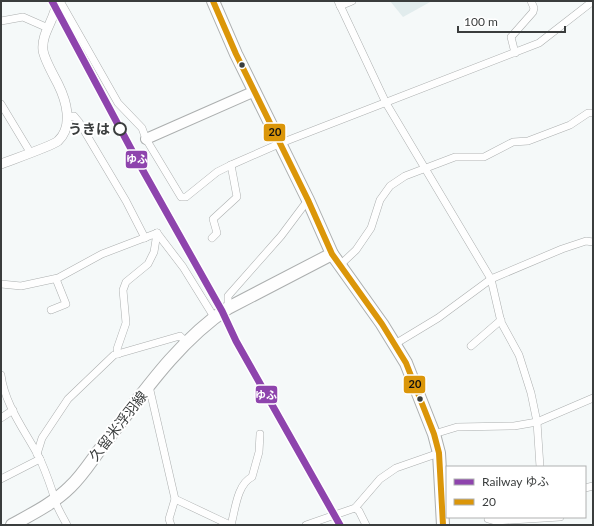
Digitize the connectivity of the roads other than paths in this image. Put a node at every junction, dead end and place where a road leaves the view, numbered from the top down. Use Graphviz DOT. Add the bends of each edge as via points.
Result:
graph roads {
  1 [pos="59,1"];
  2 [pos="213,1"];
  3 [pos="352,1"];
  4 [pos="531,1"];
  5 [pos="593,1"];
  6 [pos="339,4"];
  7 [pos="1,21"];
  8 [pos="48,28"];
  9 [pos="515,53"];
  10 [pos="255,91"];
  11 [pos="386,103"];
  12 [pos="1,104"];
  13 [pos="593,113"];
  14 [pos="67,117"];
  15 [pos="146,139"];
  16 [pos="281,143"];
  17 [pos="30,152"];
  18 [pos="1,164"];
  19 [pos="231,165"];
  20 [pos="425,168"];
  21 [pos="308,200"];
  22 [pos="158,233"];
  23 [pos="145,238"];
  24 [pos="212,238"];
  25 [pos="593,242"];
  26 [pos="332,254"];
  27 [pos="339,266"];
  28 [pos="56,279"];
  29 [pos="491,279"];
  30 [pos="1,284"];
  31 [pos="228,308"];
  32 [pos="51,310"];
  33 [pos="214,317"];
  34 [pos="501,320"];
  35 [pos="187,343"];
  36 [pos="395,344"];
  37 [pos="471,346"];
  38 [pos="118,354"];
  39 [pos="1,375"];
  40 [pos="149,386"];
  41 [pos="593,398"];
  42 [pos="13,410"];
  43 [pos="1,418"];
  44 [pos="537,422"];
  45 [pos="260,434"];
  46 [pos="434,434"];
  47 [pos="439,453"];
  48 [pos="38,456"];
  49 [pos="540,466"];
  50 [pos="1,479"];
  51 [pos="174,499"];
  52 [pos="54,500"];
  53 [pos="355,508"];
  54 [pos="555,518"];
  55 [pos="488,519"];
  56 [pos="545,520"];
  57 [pos="12,525"];
  58 [pos="67,525"];
  59 [pos="171,525"];
  60 [pos="231,525"];
  61 [pos="306,525"];
  62 [pos="366,525"];
  63 [pos="442,525"];
  1 -- 8 [label="street"];
  1 -- 15 [label="street" via="118,103 142,128"];
  2 -- 10 [label="main road"];
  3 -- 6 [label="street"];
  4 -- 9 [label="street" via="533,12 511,37"];
  5 -- 9 [label="street" via="539,43"];
  6 -- 11 [label="street"];
  7 -- 8 [label="street" via="22,17"];
  8 -- 14 [label="street" via="43,51 62,92"];
  9 -- 11 [label="street"];
  10 -- 15 [label="main road"];
  10 -- 16 [label="main road"];
  11 -- 16 [label="street"];
  11 -- 20 [label="street"];
  12 -- 17 [label="street"];
  13 -- 20 [label="street" via="528,141 513,142 484,157 455,157"];
  14 -- 17 [label="street" via="67,125 58,141"];
  14 -- 23 [label="street" via="74,116 79,122"];
  15 -- 19 [label="street" via="181,196 186,196 217,172"];
  16 -- 19 [label="street"];
  16 -- 21 [label="main road"];
  17 -- 18 [label="street"];
  19 -- 24 [label="street" via="237,197 213,219 217,233"];
  20 -- 27 [label="street" via="405,176 390,186 380,200 371,228 356,250"];
  20 -- 29 [label="street"];
  21 -- 26 [label="main road"];
  21 -- 31 [label="street" via="281,236 228,296"];
  22 -- 23 [label="street"];
  22 -- 33 [label="street"];
  22 -- 38 [label="street" via="154,252 148,264 126,282 123,290 126,322 117,349"];
  23 -- 28 [label="street" via="102,254"];
  25 -- 29 [label="street" via="562,249"];
  26 -- 27 [label="main road"];
  26 -- 31 [label="main road, 久留米浮羽線"];
  27 -- 36 [label="main road"];
  28 -- 30 [label="street" via="21,286"];
  28 -- 32 [label="street" via="66,304"];
  29 -- 34 [label="street"];
  29 -- 36 [label="street" via="438,318"];
  31 -- 33 [label="main road, 久留米浮羽線"];
  33 -- 35 [label="main road, 久留米浮羽線"];
  34 -- 37 [label="street"];
  34 -- 44 [label="street" via="519,355"];
  35 -- 38 [label="street" via="180,336"];
  35 -- 40 [label="main road, 久留米浮羽線"];
  36 -- 46 [label="main road"];
  38 -- 48 [label="street" via="68,399 42,438"];
  39 -- 42 [label="street" via="3,388"];
  40 -- 51 [label="street"];
  40 -- 52 [label="main road, 久留米浮羽線" via="71,486"];
  41 -- 44 [label="street"];
  42 -- 43 [label="street"];
  42 -- 48 [label="street"];
  44 -- 46 [label="street" via="514,426 457,427"];
  44 -- 49 [label="street"];
  45 -- 60 [label="street" via="259,452 252,477 245,481 240,491"];
  46 -- 47 [label="main road"];
  47 -- 53 [label="street" via="380,479"];
  47 -- 63 [label="main road"];
  48 -- 50 [label="street"];
  48 -- 52 [label="street" via="54,493"];
  51 -- 59 [label="street" via="169,519"];
  51 -- 60 [label="street"];
  52 -- 57 [label="main road, 久留米浮羽線"];
  52 -- 58 [label="street"];
  53 -- 61 [label="street"];
  53 -- 62 [label="street"];
  54 -- 56 [label="street"];
  55 -- 56 [label="street"];
}
